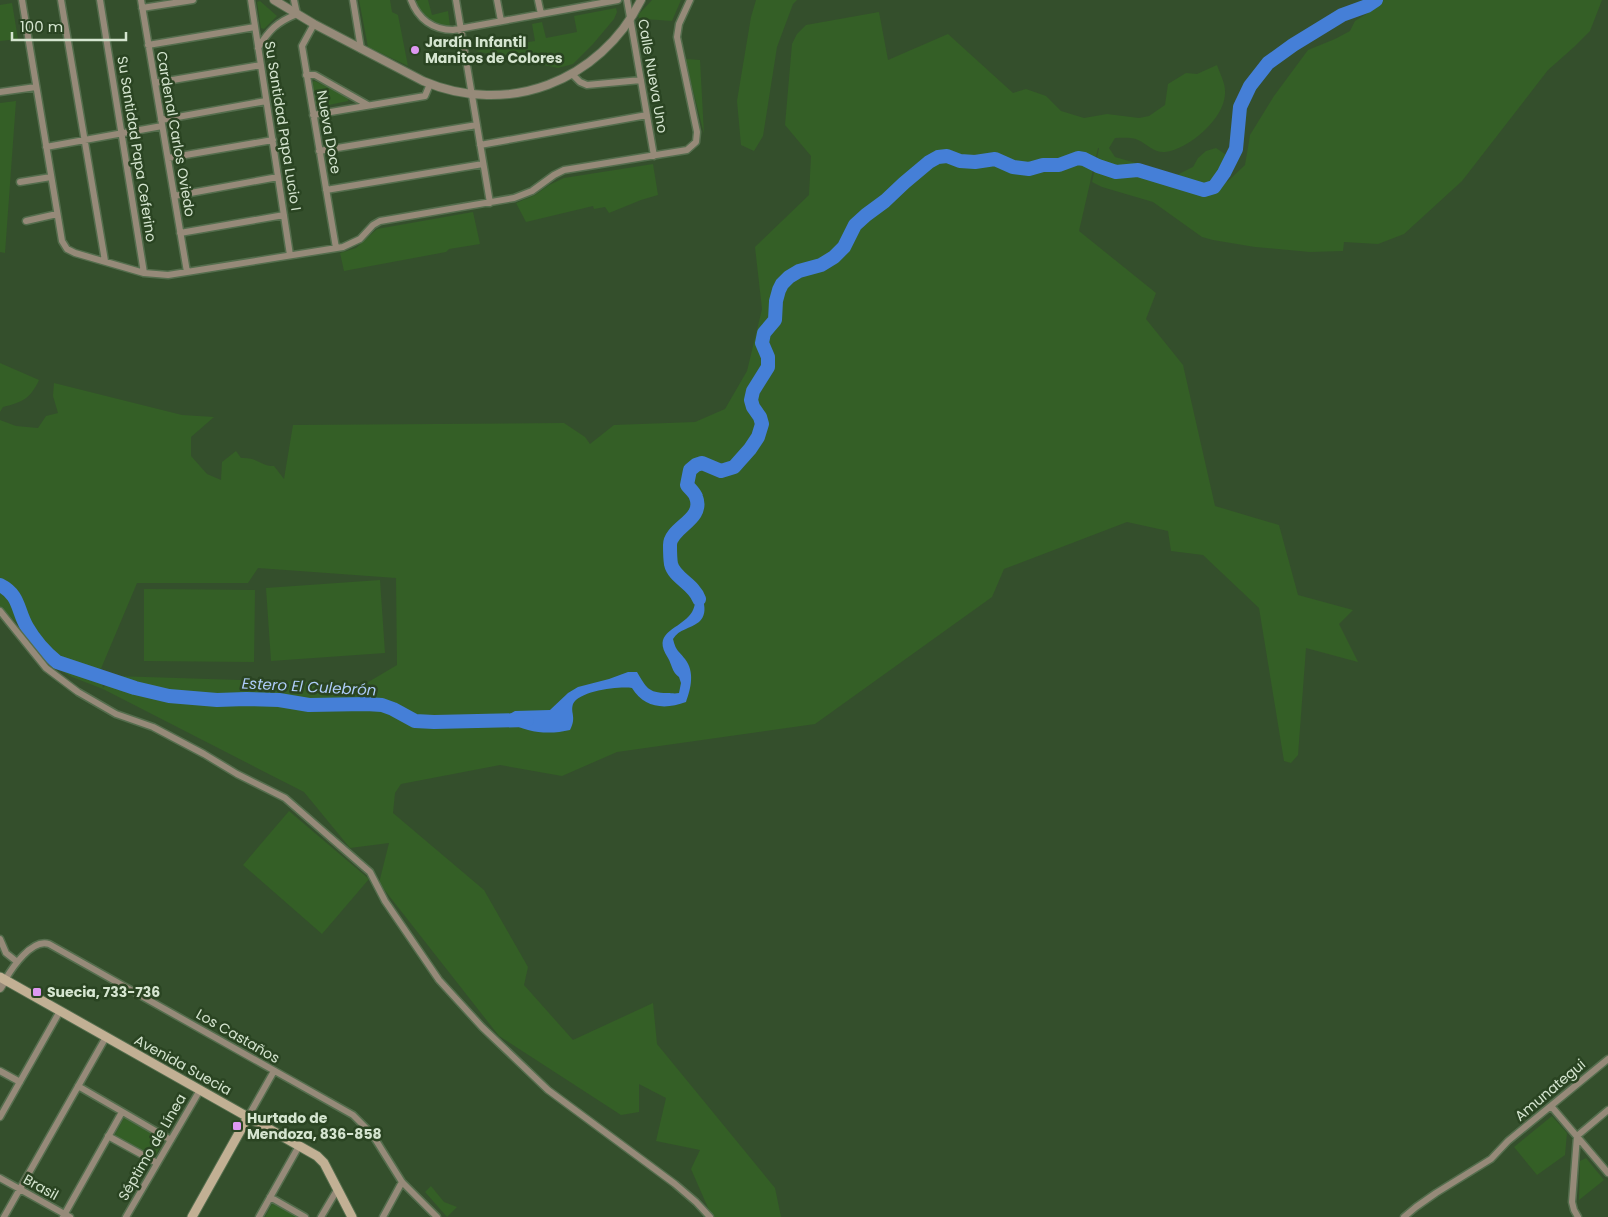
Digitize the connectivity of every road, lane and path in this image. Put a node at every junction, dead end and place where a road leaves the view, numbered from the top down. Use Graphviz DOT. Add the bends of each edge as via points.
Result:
graph roads {
  1 [pos="22,0"];
  2 [pos="62,0"];
  3 [pos="100,0"];
  4 [pos="141,0"];
  5 [pos="193,0"];
  6 [pos="251,0"];
  7 [pos="274,0"];
  8 [pos="294,0"];
  9 [pos="353,0"];
  10 [pos="411,0"];
  11 [pos="456,0"];
  12 [pos="497,0"];
  13 [pos="538,0"];
  14 [pos="618,0"];
  15 [pos="627,0"];
  16 [pos="641,0"];
  17 [pos="690,0"];
  18 [pos="579,4"];
  19 [pos="142,8"];
  20 [pos="297,14"];
  21 [pos="541,14"];
  22 [pos="630,19"];
  23 [pos="501,21"];
  24 [pos="314,24"];
  25 [pos="255,28"];
  26 [pos="461,28"];
  27 [pos="148,45"];
  28 [pos="258,48"];
  29 [pos="361,49"];
  30 [pos="261,65"];
  31 [pos="572,74"];
  32 [pos="306,75"];
  33 [pos="641,80"];
  34 [pos="155,83"];
  35 [pos="430,84"];
  36 [pos="36,87"];
  37 [pos="0,92"];
  38 [pos="472,94"];
  39 [pos="266,101"];
  40 [pos="368,105"];
  41 [pos="313,115"];
  42 [pos="647,115"];
  43 [pos="162,123"];
  44 [pos="477,125"];
  45 [pos="121,134"];
  46 [pos="84,140"];
  47 [pos="273,140"];
  48 [pos="480,146"];
  49 [pos="46,147"];
  50 [pos="319,151"];
  51 [pos="654,156"];
  52 [pos="168,158"];
  53 [pos="483,164"];
  54 [pos="51,177"];
  55 [pos="278,177"];
  56 [pos="20,182"];
  57 [pos="326,190"];
  58 [pos="174,196"];
  59 [pos="490,203"];
  60 [pos="57,214"];
  61 [pos="284,215"];
  62 [pos="26,220"];
  63 [pos="180,233"];
  64 [pos="336,248"];
  65 [pos="290,255"];
  66 [pos="105,261"];
  67 [pos="187,272"];
  68 [pos="144,273"];
  69 [pos="0,611"];
  70 [pos="0,939"];
  71 [pos="16,962"];
  72 [pos="2,982"];
  73 [pos="60,1011"];
  74 [pos="106,1037"];
  75 [pos="1608,1059"];
  76 [pos="0,1071"];
  77 [pos="274,1071"];
  78 [pos="20,1082"];
  79 [pos="78,1086"];
  80 [pos="200,1090"];
  81 [pos="1551,1106"];
  82 [pos="1608,1110"];
  83 [pos="122,1112"];
  84 [pos="0,1117"];
  85 [pos="248,1117"];
  86 [pos="108,1136"];
  87 [pos="1577,1136"];
  88 [pos="171,1140"];
  89 [pos="299,1146"];
  90 [pos="157,1163"];
  91 [pos="1607,1170"];
  92 [pos="0,1178"];
  93 [pos="402,1182"];
  94 [pos="19,1189"];
  95 [pos="337,1190"];
  96 [pos="270,1197"];
  97 [pos="66,1216"];
  98 [pos="4,1217"];
  99 [pos="126,1217"];
  100 [pos="192,1217"];
  101 [pos="259,1217"];
  102 [pos="305,1217"];
  103 [pos="321,1217"];
  104 [pos="352,1217"];
  105 [pos="383,1217"];
  106 [pos="437,1217"];
  107 [pos="710,1217"];
  108 [pos="1404,1217"];
  109 [pos="1578,1217"];
  1 -- 36 [label="street"];
  2 -- 46 [label="street"];
  3 -- 45 [label="street, Su Santidad Papa Ceferino"];
  4 -- 19 [label="street, Cardenal Carlos Oviedo"];
  5 -- 19 [label="street"];
  6 -- 25 [label="street, Su Santidad Papa Lucio I"];
  7 -- 20 [label="street"];
  8 -- 20 [label="street"];
  9 -- 29 [label="street"];
  10 -- 26 [label="street" via="419,15 429,24 447,30"];
  11 -- 26 [label="street"];
  12 -- 23 [label="street"];
  13 -- 21 [label="street"];
  14 -- 18 [label="street"];
  15 -- 22 [label="street, Calle Nueva Uno"];
  16 -- 22 [label="street"];
  17 -- 51 [label="street" via="677,37 697,139 687,150"];
  18 -- 21 [label="street"];
  19 -- 27 [label="street, Cardenal Carlos Oviedo"];
  20 -- 24 [label="street"];
  20 -- 28 [label="street" via="274,26"];
  21 -- 23 [label="street"];
  22 -- 31 [label="street" via="604,50"];
  22 -- 33 [label="street, Calle Nueva Uno"];
  23 -- 26 [label="street"];
  24 -- 29 [label="street"];
  24 -- 32 [label="street, Nueva Doce" via="302,46"];
  25 -- 27 [label="street"];
  25 -- 28 [label="street, Su Santidad Papa Lucio I"];
  26 -- 38 [label="street"];
  27 -- 34 [label="street, Cardenal Carlos Oviedo"];
  28 -- 30 [label="street, Su Santidad Papa Lucio I"];
  29 -- 35 [label="street"];
  30 -- 34 [label="street"];
  30 -- 39 [label="street, Su Santidad Papa Lucio I"];
  31 -- 33 [label="street" via="587,85"];
  31 -- 38 [label="street" via="528,91"];
  32 -- 40 [label="street" via="315,75"];
  32 -- 41 [label="street, Nueva Doce"];
  33 -- 42 [label="street, Calle Nueva Uno"];
  34 -- 43 [label="street, Cardenal Carlos Oviedo"];
  35 -- 38 [label="street"];
  35 -- 40 [label="street" via="425,96"];
  36 -- 37 [label="street"];
  36 -- 49 [label="street"];
  38 -- 44 [label="street"];
  39 -- 43 [label="street"];
  39 -- 47 [label="street, Su Santidad Papa Lucio I"];
  40 -- 41 [label="street"];
  41 -- 50 [label="street, Nueva Doce"];
  42 -- 48 [label="street"];
  42 -- 51 [label="street, Calle Nueva Uno"];
  43 -- 45 [label="street"];
  43 -- 52 [label="street, Cardenal Carlos Oviedo"];
  44 -- 48 [label="street"];
  44 -- 50 [label="street"];
  45 -- 46 [label="street"];
  45 -- 68 [label="street, Su Santidad Papa Ceferino"];
  46 -- 49 [label="street"];
  46 -- 66 [label="street"];
  47 -- 52 [label="street"];
  47 -- 55 [label="street, Su Santidad Papa Lucio I"];
  48 -- 53 [label="street"];
  49 -- 54 [label="street"];
  50 -- 57 [label="street, Nueva Doce"];
  51 -- 59 [label="street" via="564,170 523,195"];
  52 -- 58 [label="street, Cardenal Carlos Oviedo"];
  53 -- 57 [label="street"];
  53 -- 59 [label="street"];
  54 -- 56 [label="street"];
  54 -- 60 [label="street"];
  55 -- 58 [label="street"];
  55 -- 61 [label="street, Su Santidad Papa Lucio I"];
  57 -- 64 [label="street, Nueva Doce"];
  58 -- 63 [label="street, Cardenal Carlos Oviedo"];
  59 -- 64 [label="street" via="380,221 355,242"];
  60 -- 62 [label="street"];
  60 -- 66 [label="street" via="64,245 71,251"];
  61 -- 63 [label="street"];
  61 -- 65 [label="street, Su Santidad Papa Lucio I"];
  63 -- 67 [label="street, Cardenal Carlos Oviedo"];
  64 -- 65 [label="street"];
  65 -- 67 [label="street"];
  66 -- 68 [label="street"];
  67 -- 68 [label="street" via="168,275"];
  69 -- 107 [label="street" via="46,668 78,692 116,714 153,727 285,798 370,872 385,901 439,980 482,1027 548,1090 675,1184"];
  70 -- 71 [label="street" via="6,953"];
  71 -- 72 [label="street, Los Castaños"];
  71 -- 77 [label="street, Los Castaños" via="38,944 47,943"];
  72 -- 73 [label="main road, Avenida Suecia"];
  73 -- 74 [label="main road, Avenida Suecia"];
  73 -- 78 [label="street"];
  74 -- 79 [label="street"];
  74 -- 80 [label="main road, Avenida Suecia"];
  75 -- 81 [label="street, Amunategui"];
  76 -- 78 [label="street"];
  77 -- 85 [label="street"];
  77 -- 93 [label="street, Los Castaños" via="353,1115 372,1134"];
  78 -- 84 [label="street"];
  79 -- 83 [label="street"];
  79 -- 94 [label="street"];
  80 -- 85 [label="main road, Avenida Suecia"];
  80 -- 88 [label="street, Séptimo de Línea"];
  81 -- 87 [label="street"];
  81 -- 108 [label="street, Amunategui" via="1491,1159"];
  82 -- 87 [label="street"];
  83 -- 86 [label="street"];
  83 -- 88 [label="street"];
  85 -- 89 [label="main road, Avenida Suecia"];
  85 -- 100 [label="main road"];
  86 -- 90 [label="street"];
  86 -- 97 [label="street"];
  87 -- 91 [label="street"];
  87 -- 109 [label="street" via="1572,1202"];
  88 -- 90 [label="street, Séptimo de Línea"];
  89 -- 95 [label="main road, Avenida Suecia" via="321,1159"];
  89 -- 96 [label="street"];
  90 -- 99 [label="street, Séptimo de Línea"];
  92 -- 94 [label="street, Brasil"];
  93 -- 105 [label="street"];
  93 -- 106 [label="street, Los Castaños"];
  94 -- 97 [label="street, Brasil"];
  94 -- 98 [label="street"];
  95 -- 103 [label="street"];
  95 -- 104 [label="main road, Avenida Suecia"];
  96 -- 101 [label="street"];
  96 -- 102 [label="street"];
}
